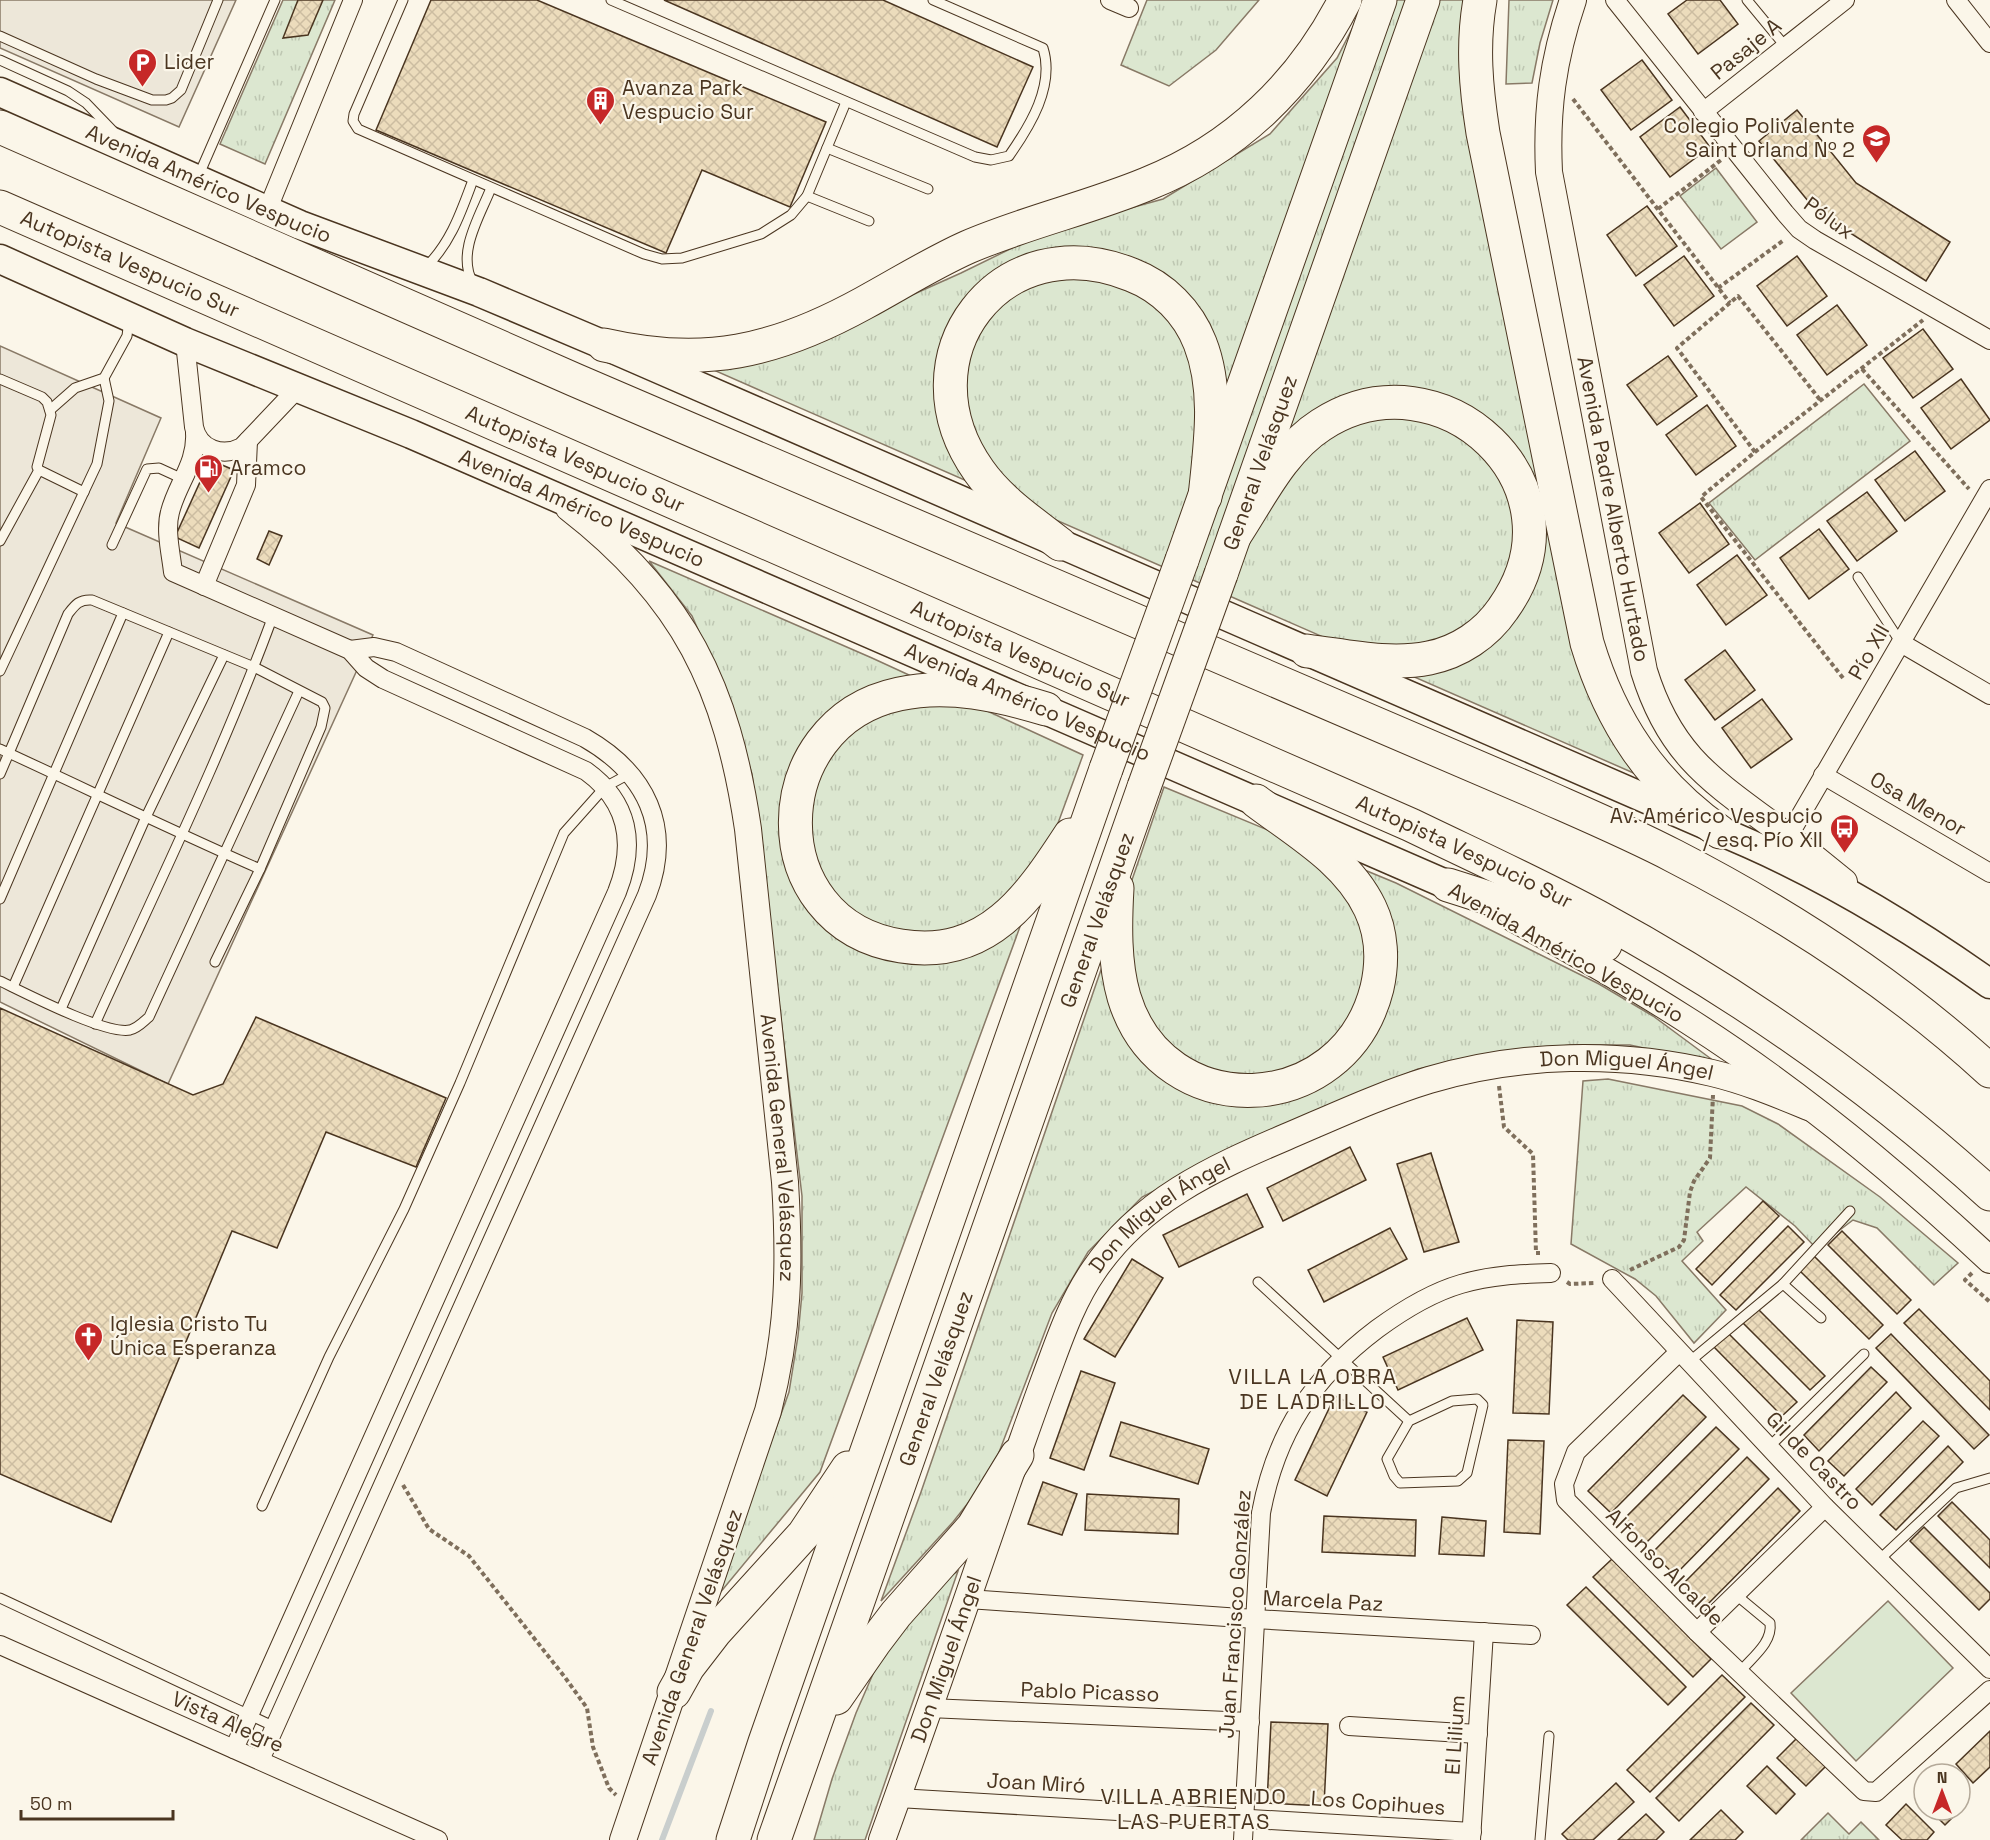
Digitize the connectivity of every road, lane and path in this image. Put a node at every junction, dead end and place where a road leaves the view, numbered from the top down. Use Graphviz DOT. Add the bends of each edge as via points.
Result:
graph roads {
  1 [pos="218,0"];
  2 [pos="275,0"];
  3 [pos="353,0"];
  4 [pos="403,0"];
  5 [pos="611,0"];
  6 [pos="933,0"];
  7 [pos="1110,0"];
  8 [pos="1345,0"];
  9 [pos="1380,0"];
  10 [pos="1423,0"];
  11 [pos="1480,0"];
  12 [pos="1573,0"];
  13 [pos="1615,0"];
  14 [pos="1747,0"];
  15 [pos="1845,0"];
  16 [pos="1956,0"];
  17 [pos="1129,8"];
  18 [pos="0,36"];
  19 [pos="1990,43"];
  20 [pos="1785,46"];
  21 [pos="0,60"];
  22 [pos="0,92"];
  23 [pos="1572,98"];
  24 [pos="846,102"];
  25 [pos="1703,112"];
  26 [pos="0,128"];
  27 [pos="827,148"];
  28 [pos="128,149"];
  29 [pos="1733,150"];
  30 [pos="197,180"];
  31 [pos="473,180"];
  32 [pos="491,188"];
  33 [pos="928,189"];
  34 [pos="807,196"];
  35 [pos="0,207"];
  36 [pos="1658,209"];
  37 [pos="267,211"];
  38 [pos="869,221"];
  39 [pos="1799,229"];
  40 [pos="0,259"];
  41 [pos="421,271"];
  42 [pos="1718,288"];
  43 [pos="479,292"];
  44 [pos="1730,303"];
  45 [pos="1938,309"];
  46 [pos="129,318"];
  47 [pos="1990,340"];
  48 [pos="184,342"];
  49 [pos="604,345"];
  50 [pos="1862,369"];
  51 [pos="104,378"];
  52 [pos="0,379"];
  53 [pos="298,388"];
  54 [pos="1821,400"];
  55 [pos="50,410"];
  56 [pos="195,433"];
  57 [pos="248,441"];
  58 [pos="1755,452"];
  59 [pos="39,470"];
  60 [pos="183,479"];
  61 [pos="84,492"];
  62 [pos="555,496"];
  63 [pos="1206,497"];
  64 [pos="1984,509"];
  65 [pos="3,528"];
  66 [pos="1235,535"];
  67 [pos="0,541"];
  68 [pos="1060,544"];
  69 [pos="112,545"];
  70 [pos="1858,577"];
  71 [pos="204,586"];
  72 [pos="123,613"];
  73 [pos="273,616"];
  74 [pos="169,632"];
  75 [pos="1901,643"];
  76 [pos="350,650"];
  77 [pos="1307,651"];
  78 [pos="224,655"];
  79 [pos="254,668"];
  80 [pos="0,671"];
  81 [pos="1843,678"];
  82 [pos="299,691"];
  83 [pos="1990,695"];
  84 [pos="1046,710"];
  85 [pos="585,738"];
  86 [pos="4,751"];
  87 [pos="575,765"];
  88 [pos="1106,771"];
  89 [pos="631,773"];
  90 [pos="0,774"];
  91 [pos="55,775"];
  92 [pos="1823,775"];
  93 [pos="605,787"];
  94 [pos="98,795"];
  95 [pos="1256,801"];
  96 [pos="146,817"];
  97 [pos="1720,832"];
  98 [pos="182,833"];
  99 [pos="1788,837"];
  100 [pos="226,854"];
  101 [pos="1118,861"];
  102 [pos="260,869"];
  103 [pos="1990,873"];
  104 [pos="1448,885"];
  105 [pos="0,899"];
  106 [pos="1886,915"];
  107 [pos="215,962"];
  108 [pos="0,981"];
  109 [pos="1990,984"];
  110 [pos="13,987"];
  111 [pos="61,1009"];
  112 [pos="95,1024"];
  113 [pos="1793,1038"];
  114 [pos="1497,1065"];
  115 [pos="1990,1071"];
  116 [pos="1714,1073"];
  117 [pos="1811,1108"];
  118 [pos="1990,1194"];
  119 [pos="1850,1211"];
  120 [pos="1990,1260"];
  121 [pos="1551,1273"];
  122 [pos="1612,1279"];
  123 [pos="1258,1282"];
  124 [pos="1783,1284"];
  125 [pos="1821,1318"];
  126 [pos="1864,1354"];
  127 [pos="1684,1357"];
  128 [pos="1341,1359"];
  129 [pos="884,1407"];
  130 [pos="1408,1421"];
  131 [pos="1768,1446"];
  132 [pos="1017,1455"];
  133 [pos="388,1474"];
  134 [pos="1990,1478"];
  135 [pos="262,1506"];
  136 [pos="1825,1507"];
  137 [pos="1879,1560"];
  138 [pos="1735,1594"];
  139 [pos="0,1598"];
  140 [pos="968,1599"];
  141 [pos="1255,1619"];
  142 [pos="1484,1632"];
  143 [pos="1696,1632"];
  144 [pos="1532,1635"];
  145 [pos="0,1645"];
  146 [pos="1990,1669"];
  147 [pos="1739,1672"];
  148 [pos="1990,1690"];
  149 [pos="674,1692"];
  150 [pos="929,1708"];
  151 [pos="249,1714"];
  152 [pos="1250,1722"];
  153 [pos="1349,1726"];
  154 [pos="274,1727"];
  155 [pos="1478,1734"];
  156 [pos="1549,1736"];
  157 [pos="234,1749"];
  158 [pos="804,1754"];
  159 [pos="260,1761"];
  160 [pos="897,1798"];
  161 [pos="633,1808"];
  162 [pos="1245,1817"];
  163 [pos="1472,1836"];
  164 [pos="438,1840"];
  165 [pos="623,1840"];
  166 [pos="733,1840"];
  167 [pos="774,1840"];
  168 [pos="882,1840"];
  169 [pos="1243,1840"];
  170 [pos="1540,1840"];
  1 -- 18 [label="lane" via="181,90 166,100 152,100 96,79"];
  2 -- 30 [label="lane"];
  3 -- 37 [label="street"];
  4 -- 31 [label="lane" via="353,121 358,129"];
  5 -- 24 [label="lane"];
  6 -- 24 [label="lane" via="1043,48 1046,58 1041,95 1033,119 1009,156 991,160 975,157"];
  7 -- 17 [label="street"];
  8 -- 49 [label="highway" via="1310,57 1277,97 1239,132 1176,171 1119,195 984,240 815,328 760,347 682,356"];
  9 -- 63 [label="highway, General Velásquez"];
  10 -- 66 [label="highway, General Velásquez"];
  11 -- 97 [label="highway" via="1475,74 1483,133 1587,643 1606,697 1630,741 1671,791"];
  12 -- 99 [label="street, Avenida Padre Alberto Hurtado" via="1551,88 1550,172 1644,671 1667,726 1698,768"];
  13 -- 25 [label="street, Pólux"];
  14 -- 20 [label="lane"];
  15 -- 20 [label="street, Pasaje A"];
  16 -- 19 [label="street"];
  20 -- 25 [label="street, Pasaje A"];
  21 -- 28 [label="lane" via="77,97"];
  22 -- 28 [label="main road, Avenida Américo Vespucio"];
  23 -- 36 [label="path"];
  24 -- 27 [label="lane"];
  25 -- 29 [label="street, Pólux"];
  26 -- 115 [label="highway" via="1644,841 1806,931 1893,992"];
  27 -- 33 [label="lane"];
  27 -- 34 [label="lane"];
  28 -- 30 [label="main road, Avenida Américo Vespucio"];
  29 -- 36 [label="path"];
  29 -- 39 [label="street, Pólux"];
  30 -- 37 [label="main road, Avenida Américo Vespucio"];
  31 -- 32 [label="lane"];
  31 -- 41 [label="lane" via="454,230"];
  32 -- 34 [label="lane" via="662,259 682,258 761,234 791,216"];
  32 -- 43 [label="lane" via="465,258 468,274"];
  34 -- 38 [label="lane"];
  35 -- 113 [label="highway, Autopista Vespucio Sur" via="1410,825 1614,926"];
  36 -- 42 [label="path"];
  37 -- 41 [label="main road, Avenida Américo Vespucio"];
  39 -- 42 [label="path"];
  39 -- 45 [label="street, Pólux"];
  40 -- 46 [label="main road, Avenida Américo Vespucio"];
  41 -- 43 [label="main road, Avenida Américo Vespucio"];
  42 -- 44 [label="path"];
  43 -- 49 [label="main road, Avenida Américo Vespucio"];
  44 -- 54 [label="path" via="1738,296"];
  44 -- 58 [label="path" via="1677,348"];
  45 -- 47 [label="street, Pólux"];
  45 -- 50 [label="path"];
  46 -- 48 [label="main road, Avenida Américo Vespucio"];
  46 -- 51 [label="lane" via="127,336"];
  48 -- 53 [label="main road, Avenida Américo Vespucio"];
  48 -- 56 [label="street"];
  49 -- 68 [label="main road, Avenida Américo Vespucio"];
  50 -- 54 [label="path"];
  50 -- 64 [label="path"];
  51 -- 55 [label="lane" via="75,388"];
  51 -- 61 [label="lane" via="109,400 104,436"];
  52 -- 55 [label="lane" via="42,397"];
  53 -- 57 [label="street"];
  53 -- 62 [label="main road, Avenida Américo Vespucio"];
  54 -- 58 [label="path"];
  55 -- 59 [label="lane"];
  56 -- 57 [label="street" via="206,447 223,453 235,451"];
  56 -- 60 [label="street" via="195,449"];
  57 -- 71 [label="street" via="246,485"];
  58 -- 81 [label="path" via="1701,497"];
  59 -- 61 [label="lane"];
  59 -- 65 [label="lane"];
  60 -- 69 [label="lane" via="159,468 147,469"];
  60 -- 71 [label="street" via="168,523 173,572"];
  61 -- 80 [label="lane"];
  62 -- 84 [label="main road, Avenida Américo Vespucio"];
  62 -- 149 [label="street, Avenida General Velásquez" via="618,548 658,594 692,645 724,717 748,829 783,1159 789,1263 778,1371 754,1456"];
  63 -- 68 [label="highway" via="1209,379 1200,342 1182,311 1156,287 1111,267 1060,263 1028,272 986,298 966,324 953,356 950,392 962,443 980,472 1002,497"];
  63 -- 88 [label="highway, General Velásquez, bridge"];
  64 -- 75 [label="street, Pío XII"];
  65 -- 67 [label="lane"];
  66 -- 77 [label="highway" via="1280,466 1307,436 1337,416 1371,405 1408,404 1450,415 1486,437 1511,465 1525,497 1529,545 1510,600 1486,630 1457,649 1414,660"];
  66 -- 101 [label="highway, General Velásquez, bridge"];
  68 -- 77 [label="main road, Avenida Américo Vespucio"];
  70 -- 75 [label="lane"];
  71 -- 73 [label="street"];
  72 -- 74 [label="lane"];
  72 -- 86 [label="lane" via="92,600 77,603 68,614"];
  72 -- 91 [label="lane"];
  73 -- 76 [label="street"];
  73 -- 79 [label="lane"];
  74 -- 78 [label="lane"];
  74 -- 94 [label="lane"];
  75 -- 83 [label="street"];
  75 -- 92 [label="street, Pío XII"];
  76 -- 85 [label="street" via="374,647 396,652"];
  76 -- 87 [label="street" via="383,679"];
  77 -- 97 [label="main road, Avenida Américo Vespucio"];
  78 -- 79 [label="lane"];
  78 -- 96 [label="lane"];
  79 -- 82 [label="lane"];
  79 -- 98 [label="lane"];
  82 -- 100 [label="lane"];
  82 -- 102 [label="lane" via="322,702 324,714"];
  84 -- 88 [label="highway" via="988,694 913,691 865,705 835,727 807,766 794,811 799,858 826,907 849,927 891,945 937,948 981,935 1006,918 1040,879 1073,831"];
  84 -- 95 [label="main road, Avenida Américo Vespucio"];
  85 -- 87 [label="street"];
  85 -- 89 [label="street" via="611,753"];
  86 -- 90 [label="lane"];
  86 -- 91 [label="lane"];
  87 -- 93 [label="street"];
  88 -- 129 [label="highway, General Velásquez"];
  89 -- 93 [label="lane"];
  89 -- 133 [label="street" via="647,801 655,829 657,855 652,882"];
  91 -- 94 [label="lane"];
  91 -- 105 [label="lane"];
  92 -- 99 [label="street, Pío XII"];
  92 -- 103 [label="street, Osa Menor"];
  93 -- 135 [label="lane" via="564,833 404,1209 329,1357"];
  93 -- 151 [label="street" via="625,823 628,847 624,876"];
  94 -- 96 [label="lane"];
  94 -- 110 [label="lane"];
  95 -- 101 [label="highway" via="1343,869 1371,909 1379,936 1381,964 1368,1013 1354,1038 1335,1059 1303,1080 1257,1090 1219,1087 1185,1074 1149,1043 1129,1011 1120,981 1116,928"];
  95 -- 104 [label="main road, Avenida Américo Vespucio"];
  96 -- 98 [label="lane"];
  96 -- 111 [label="lane"];
  97 -- 106 [label="main road, Avenida Américo Vespucio" via="1785,860"];
  98 -- 100 [label="lane"];
  98 -- 112 [label="lane"];
  99 -- 106 [label="street, Avenida Padre Alberto Hurtado"];
  100 -- 102 [label="lane"];
  100 -- 112 [label="lane" via="149,1017 128,1030"];
  101 -- 158 [label="highway, General Velásquez"];
  102 -- 107 [label="lane"];
  104 -- 113 [label="highway" via="1571,929"];
  104 -- 117 [label="street, Avenida Américo Vespucio" via="1630,985"];
  106 -- 109 [label="main road, Avenida Américo Vespucio"];
  108 -- 110 [label="lane"];
  110 -- 111 [label="lane"];
  111 -- 112 [label="lane"];
  113 -- 118 [label="highway, Autopista Vespucio Sur" via="1899,1118"];
  114 -- 116 [label="street, Don Miguel Ángel" via="1597,1058"];
  114 -- 121 [label="path" via="1504,1127 1533,1154 1536,1253 1551,1252"];
  114 -- 132 [label="street, Don Miguel Ángel" via="1428,1080 1374,1100 1272,1143 1156,1204 1117,1240 1085,1284 1058,1343"];
  116 -- 117 [label="street, Don Miguel Ángel"];
  116 -- 122 [label="path" via="1710,1158 1690,1192 1684,1240 1679,1247"];
  117 -- 120 [label="street, Avenida Américo Vespucio" via="1897,1177"];
  119 -- 124 [label="lane"];
  121 -- 122 [label="path" via="1570,1284"];
  121 -- 128 [label="street, Juan Francisco González" via="1479,1279 1439,1292 1392,1318"];
  122 -- 127 [label="street, Gil de Castro"];
  123 -- 128 [label="lane"];
  124 -- 125 [label="lane"];
  124 -- 127 [label="lane"];
  126 -- 131 [label="lane"];
  127 -- 131 [label="street, Gil de Castro"];
  127 -- 143 [label="street, Alfonso Alcalde" via="1576,1452 1563,1484 1566,1500"];
  128 -- 130 [label="lane"];
  128 -- 141 [label="street, Juan Francisco González" via="1304,1402 1273,1461 1261,1513"];
  129 -- 149 [label="highway" via="804,1534 715,1632"];
  129 -- 166 [label="highway, General Velásquez"];
  130 -- 130 [label="lane" via="1388,1459 1400,1483 1458,1481 1467,1473 1483,1405 1477,1399 1452,1401"];
  131 -- 136 [label="street, Gil de Castro"];
  132 -- 140 [label="street, Don Miguel Ángel"];
  132 -- 158 [label="highway" via="966,1535 874,1643 842,1688"];
  133 -- 154 [label="street"];
  133 -- 161 [label="path" via="403,1484 429,1529 469,1556 564,1676 587,1708 593,1747 609,1788"];
  134 -- 137 [label="lane" via="1956,1488"];
  136 -- 137 [label="street, Gil de Castro"];
  136 -- 138 [label="street"];
  137 -- 146 [label="street, Gil de Castro"];
  138 -- 143 [label="street"];
  138 -- 147 [label="lane" via="1770,1623 1771,1631"];
  139 -- 151 [label="lane"];
  140 -- 141 [label="street, Marcela Paz"];
  140 -- 150 [label="street, Don Miguel Ángel"];
  141 -- 142 [label="street, Marcela Paz"];
  141 -- 152 [label="street, Juan Francisco González"];
  142 -- 144 [label="street, Marcela Paz"];
  142 -- 155 [label="street, El Lilium"];
  143 -- 147 [label="street, Alfonso Alcalde"];
  145 -- 157 [label="street, Vista Alegre"];
  147 -- 148 [label="street, Alfonso Alcalde" via="1857,1785 1864,1791 1876,1792"];
  149 -- 161 [label="street, Avenida General Velásquez"];
  150 -- 152 [label="street, Pablo Picasso"];
  150 -- 160 [label="street, Don Miguel Ángel"];
  151 -- 154 [label="lane"];
  151 -- 157 [label="street"];
  152 -- 162 [label="street, Juan Francisco González"];
  153 -- 155 [label="street"];
  154 -- 159 [label="street"];
  155 -- 163 [label="street, El Lilium"];
  156 -- 170 [label="lane"];
  157 -- 159 [label="street, Vista Alegre"];
  158 -- 167 [label="highway, General Velásquez"];
  159 -- 164 [label="street, Vista Alegre"];
  160 -- 162 [label="street, Joan Miró"];
  160 -- 168 [label="street, Don Miguel Ángel"];
  161 -- 165 [label="street, Avenida General Velásquez"];
  162 -- 163 [label="street, Los Copihues"];
  162 -- 169 [label="street, Juan Francisco González"];
}
